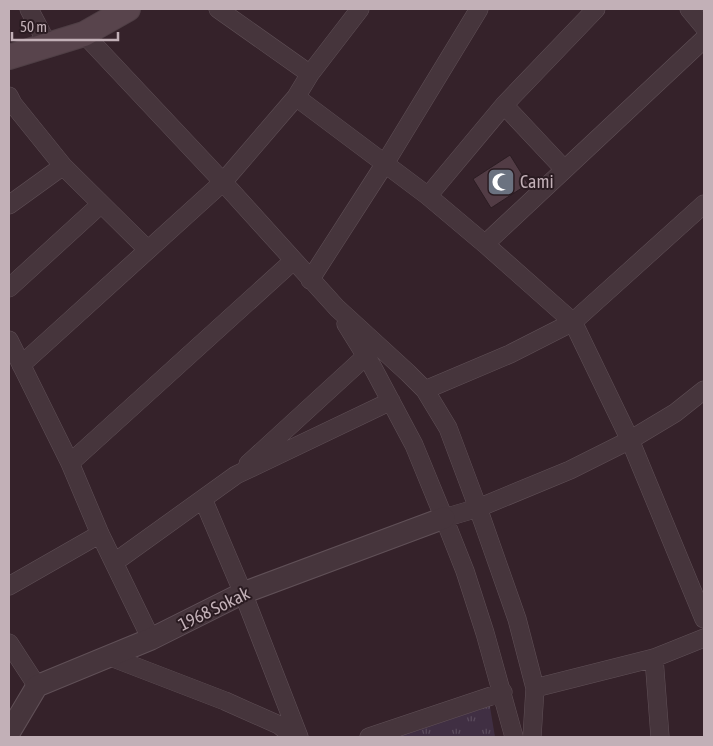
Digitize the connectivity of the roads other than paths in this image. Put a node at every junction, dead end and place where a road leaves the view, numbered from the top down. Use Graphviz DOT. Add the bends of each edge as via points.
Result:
graph roads {
  1 [pos="29,9"];
  2 [pos="128,9"];
  3 [pos="218,9"];
  4 [pos="360,9"];
  5 [pos="479,9"];
  6 [pos="596,9"];
  7 [pos="689,9"];
  8 [pos="704,27"];
  9 [pos="84,34"];
  10 [pos="704,39"];
  11 [pos="48,45"];
  12 [pos="9,57"];
  13 [pos="310,74"];
  14 [pos="9,96"];
  15 [pos="296,97"];
  16 [pos="504,105"];
  17 [pos="384,165"];
  18 [pos="63,166"];
  19 [pos="564,169"];
  20 [pos="223,182"];
  21 [pos="428,196"];
  22 [pos="101,204"];
  23 [pos="704,204"];
  24 [pos="9,205"];
  25 [pos="485,244"];
  26 [pos="148,250"];
  27 [pos="292,261"];
  28 [pos="310,280"];
  29 [pos="9,288"];
  30 [pos="337,308"];
  31 [pos="572,322"];
  32 [pos="9,340"];
  33 [pos="366,356"];
  34 [pos="15,361"];
  35 [pos="425,390"];
  36 [pos="704,390"];
  37 [pos="391,401"];
  38 [pos="630,440"];
  39 [pos="70,463"];
  40 [pos="232,477"];
  41 [pos="203,499"];
  42 [pos="478,508"];
  43 [pos="444,518"];
  44 [pos="100,534"];
  45 [pos="115,562"];
  46 [pos="9,586"];
  47 [pos="243,593"];
  48 [pos="704,619"];
  49 [pos="704,638"];
  50 [pos="151,639"];
  51 [pos="9,643"];
  52 [pos="108,656"];
  53 [pos="654,658"];
  54 [pos="37,686"];
  55 [pos="535,688"];
  56 [pos="503,692"];
  57 [pos="9,733"];
  58 [pos="294,737"];
  59 [pos="299,737"];
  60 [pos="369,737"];
  61 [pos="514,737"];
  62 [pos="532,737"];
  63 [pos="660,737"];
  1 -- 11 [label="street"];
  2 -- 9 [label="main road"];
  3 -- 13 [label="street"];
  4 -- 13 [label="street"];
  5 -- 17 [label="street"];
  6 -- 16 [label="street"];
  7 -- 8 [label="street"];
  9 -- 11 [label="main road"];
  9 -- 20 [label="street"];
  10 -- 19 [label="street"];
  11 -- 12 [label="main road"];
  13 -- 15 [label="street"];
  14 -- 18 [label="street"];
  15 -- 17 [label="street"];
  15 -- 20 [label="street"];
  16 -- 19 [label="street"];
  16 -- 21 [label="street"];
  17 -- 21 [label="street"];
  17 -- 28 [label="street"];
  18 -- 22 [label="street"];
  18 -- 24 [label="street"];
  19 -- 25 [label="street"];
  20 -- 26 [label="street"];
  20 -- 27 [label="street"];
  21 -- 25 [label="street"];
  22 -- 26 [label="street"];
  22 -- 29 [label="street"];
  23 -- 31 [label="street"];
  25 -- 31 [label="street"];
  26 -- 34 [label="street"];
  27 -- 28 [label="street"];
  27 -- 39 [label="street"];
  28 -- 30 [label="street"];
  30 -- 33 [label="street"];
  30 -- 35 [label="street"];
  31 -- 35 [label="street" via="510,354"];
  31 -- 38 [label="street"];
  32 -- 34 [label="street"];
  33 -- 37 [label="street"];
  33 -- 40 [label="street"];
  34 -- 39 [label="street"];
  35 -- 42 [label="street" via="448,428"];
  36 -- 38 [label="street" via="675,413"];
  37 -- 40 [label="street"];
  37 -- 43 [label="street" via="414,445"];
  38 -- 42 [label="street" via="570,470"];
  38 -- 48 [label="street"];
  39 -- 44 [label="street"];
  40 -- 41 [label="street"];
  41 -- 45 [label="street"];
  41 -- 47 [label="street"];
  42 -- 43 [label="street"];
  42 -- 55 [label="street" via="517,620"];
  43 -- 47 [label="street, 1968 Sokak"];
  43 -- 56 [label="street" via="465,571"];
  44 -- 45 [label="street"];
  44 -- 46 [label="street"];
  45 -- 50 [label="street"];
  47 -- 50 [label="street, 1968 Sokak"];
  47 -- 59 [label="street"];
  49 -- 53 [label="street"];
  50 -- 52 [label="street, 1968 Sokak"];
  51 -- 54 [label="street"];
  52 -- 54 [label="street, 1968 Sokak"];
  52 -- 58 [label="street" via="225,701 279,725"];
  53 -- 55 [label="street"];
  53 -- 63 [label="street"];
  54 -- 57 [label="street"];
  55 -- 62 [label="street"];
  56 -- 60 [label="street"];
  56 -- 61 [label="street"];
}
